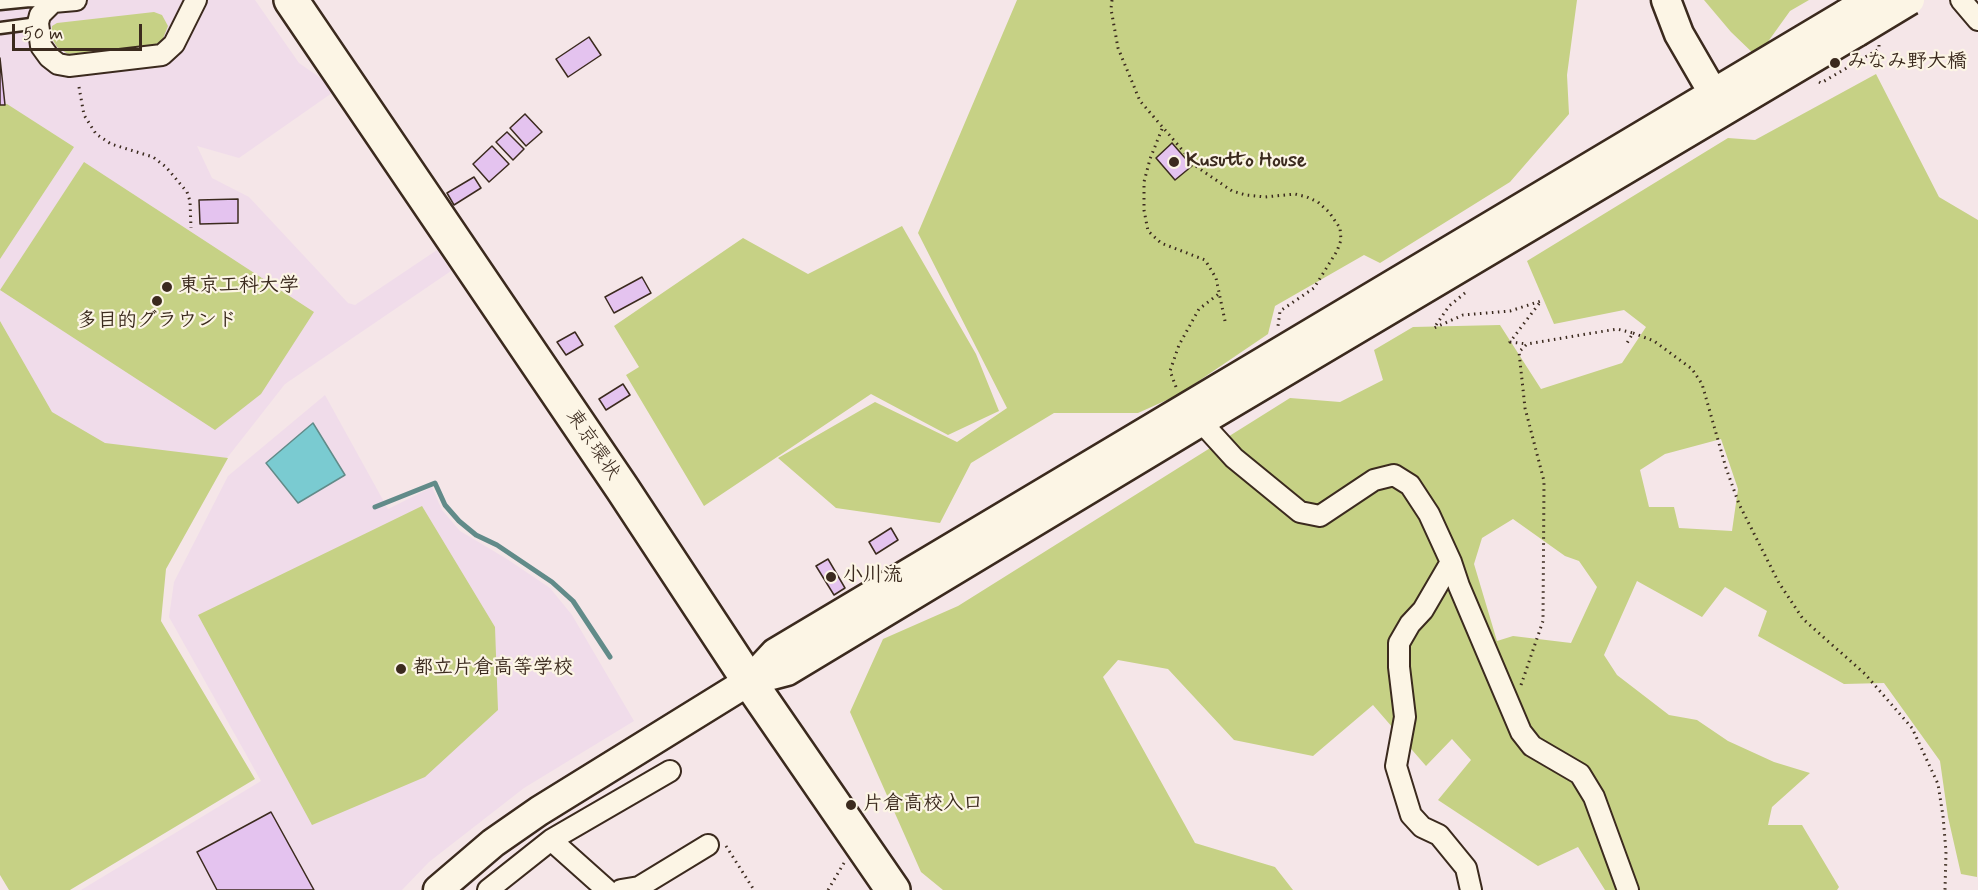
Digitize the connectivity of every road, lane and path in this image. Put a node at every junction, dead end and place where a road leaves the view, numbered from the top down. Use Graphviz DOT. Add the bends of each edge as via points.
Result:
graph roads {
  1 [pos="75,0"];
  2 [pos="196,0"];
  3 [pos="291,0"];
  4 [pos="1112,0"];
  5 [pos="1666,0"];
  6 [pos="1910,0"];
  7 [pos="1961,0"];
  8 [pos="53,2"];
  9 [pos="0,4"];
  10 [pos="1857,15"];
  11 [pos="1978,20"];
  12 [pos="38,23"];
  13 [pos="0,28"];
  14 [pos="80,87"];
  15 [pos="1719,103"];
  16 [pos="1162,129"];
  17 [pos="191,228"];
  18 [pos="1466,292"];
  19 [pos="1220,293"];
  20 [pos="1225,321"];
  21 [pos="1278,328"];
  22 [pos="1633,333"];
  23 [pos="1627,343"];
  24 [pos="1527,344"];
  25 [pos="1170,371"];
  26 [pos="1194,414"];
  27 [pos="1451,562"];
  28 [pos="750,681"];
  29 [pos="1508,703"];
  30 [pos="670,771"];
  31 [pos="551,840"];
  32 [pos="713,842"];
  33 [pos="844,862"];
  34 [pos="438,890"];
  35 [pos="488,890"];
  36 [pos="607,890"];
  37 [pos="621,890"];
  38 [pos="754,890"];
  39 [pos="828,890"];
  40 [pos="892,890"];
  41 [pos="1471,890"];
  42 [pos="1628,890"];
  43 [pos="1945,890"];
  1 -- 8 [label="street"];
  2 -- 12 [label="street" via="174,44 156,57 58,64 41,46"];
  3 -- 28 [label="highway, 東京環状"];
  4 -- 16 [label="path" via="1118,48 1140,101"];
  5 -- 15 [label="street" via="1679,34"];
  6 -- 10 [label="street, bridge"];
  7 -- 11 [label="street"];
  8 -- 9 [label="lane"];
  8 -- 12 [label="street" via="40,15"];
  10 -- 15 [label="street"];
  12 -- 13 [label="lane"];
  14 -- 17 [label="path" via="84,115 96,134 111,144 153,158 187,192"];
  15 -- 26 [label="street"];
  16 -- 19 [label="path" via="1144,182 1148,231 1161,243 1205,260"];
  16 -- 21 [label="path" via="1197,166 1232,191 1265,197 1307,196 1329,212 1340,228 1337,251 1314,288 1280,311"];
  18 -- 24 [label="path" via="1449,306 1434,328 1463,315 1510,311 1540,301 1510,342"];
  19 -- 20 [label="path"];
  19 -- 25 [label="path" via="1199,309"];
  22 -- 23 [label="path"];
  22 -- 24 [label="path" via="1617,329"];
  22 -- 43 [label="path" via="1654,341 1692,369 1702,384 1739,504 1779,583 1803,619 1865,674 1912,728 1938,784 1946,852"];
  24 -- 29 [label="path" via="1519,352 1525,408 1544,481 1543,621 1521,684"];
  26 -- 27 [label="street" via="1234,458 1300,512 1320,516 1374,480 1394,475 1410,485 1429,514"];
  26 -- 28 [label="street" via="787,671"];
  27 -- 29 [label="street"];
  27 -- 41 [label="street" via="1399,643 1405,717 1396,766 1411,815 1422,827 1439,835 1466,868"];
  28 -- 34 [label="street" via="538,811"];
  28 -- 40 [label="highway, 東京環状"];
  29 -- 42 [label="street" via="1532,746 1580,774 1594,797"];
  30 -- 31 [label="street"];
  31 -- 35 [label="street"];
  31 -- 36 [label="street"];
  32 -- 37 [label="street" via="639,887"];
  32 -- 38 [label="path" via="727,846"];
  33 -- 39 [label="path"];
}
